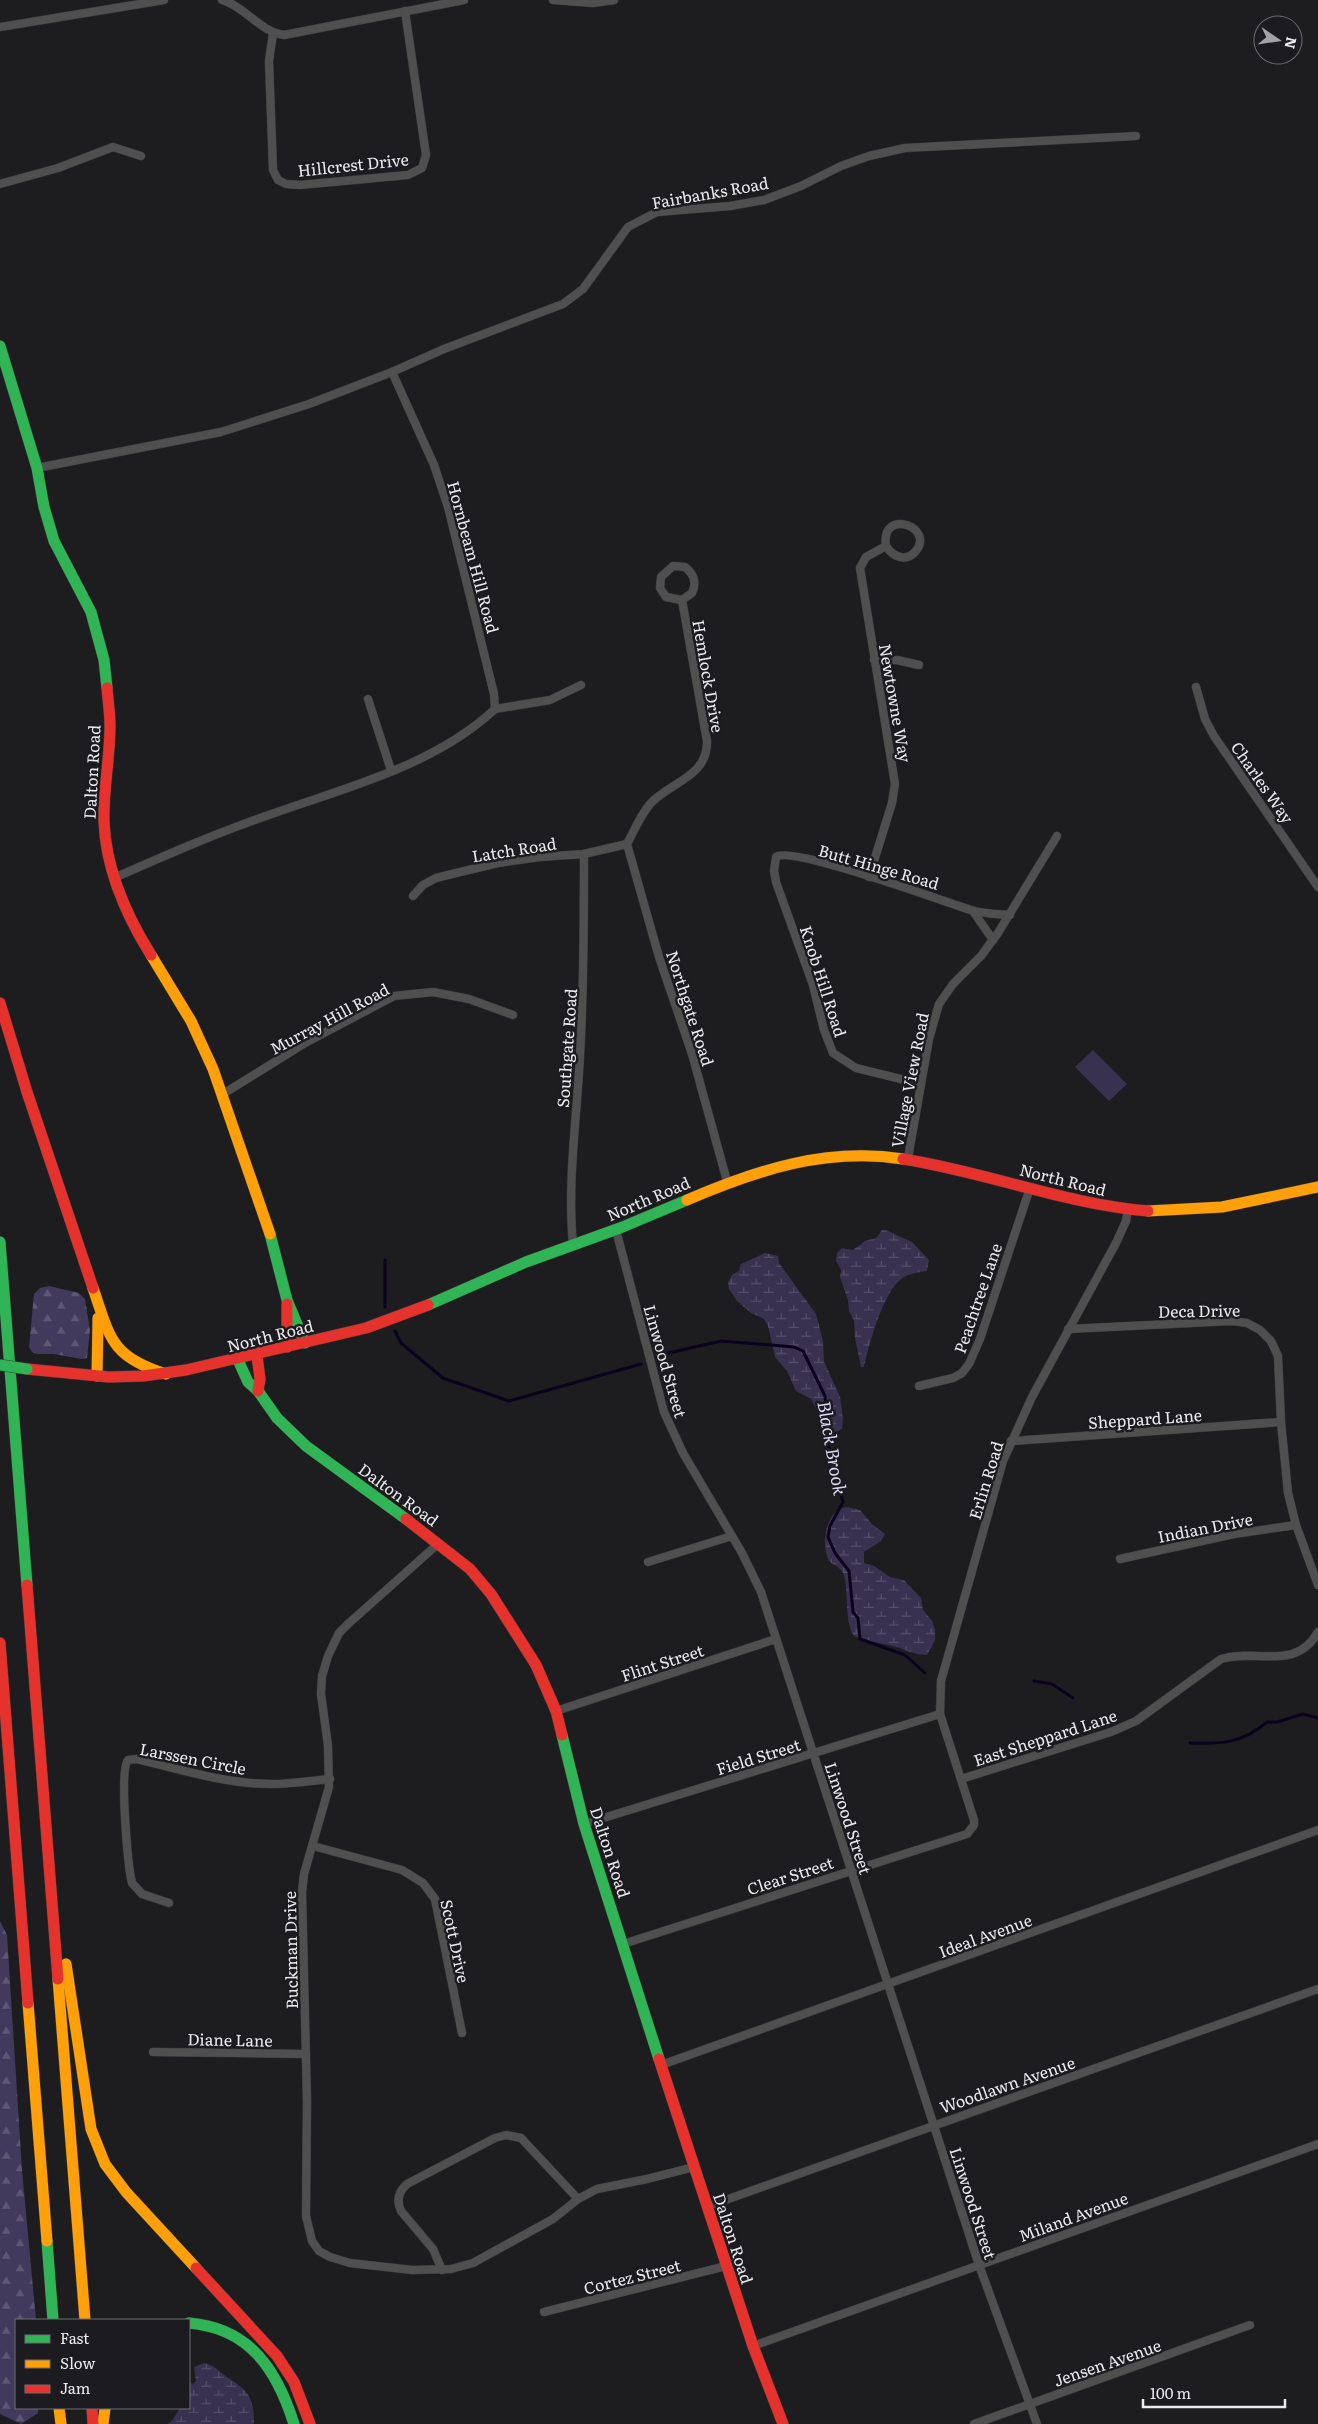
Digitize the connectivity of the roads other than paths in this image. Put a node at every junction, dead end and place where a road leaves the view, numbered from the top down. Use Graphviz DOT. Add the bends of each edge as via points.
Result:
graph roads {
  1 [pos="164,0"];
  2 [pos="222,0"];
  3 [pos="464,0"];
  4 [pos="553,0"];
  5 [pos="614,0"];
  6 [pos="406,11"];
  7 [pos="0,27"];
  8 [pos="273,33"];
  9 [pos="1136,136"];
  10 [pos="141,156"];
  11 [pos="0,184"];
  12 [pos="0,346"];
  13 [pos="392,372"];
  14 [pos="37,468"];
  15 [pos="886,546"];
  16 [pos="682,600"];
  17 [pos="874,660"];
  18 [pos="919,665"];
  19 [pos="581,685"];
  20 [pos="1196,687"];
  21 [pos="368,699"];
  22 [pos="495,709"];
  23 [pos="390,770"];
  24 [pos="1057,836"];
  25 [pos="626,844"];
  26 [pos="584,854"];
  27 [pos="776,856"];
  28 [pos="869,876"];
  29 [pos="114,878"];
  30 [pos="1318,887"];
  31 [pos="413,896"];
  32 [pos="973,911"];
  33 [pos="1010,915"];
  34 [pos="993,940"];
  35 [pos="0,1003"];
  36 [pos="513,1014"];
  37 [pos="921,1084"];
  38 [pos="223,1094"];
  39 [pos="908,1158"];
  40 [pos="727,1181"];
  41 [pos="1318,1186"];
  42 [pos="1030,1188"];
  43 [pos="1128,1210"];
  44 [pos="616,1230"];
  45 [pos="0,1242"];
  46 [pos="573,1244"];
  47 [pos="287,1300"];
  48 [pos="96,1302"];
  49 [pos="1068,1329"];
  50 [pos="305,1343"];
  51 [pos="287,1347"];
  52 [pos="257,1356"];
  53 [pos="238,1360"];
  54 [pos="0,1365"];
  55 [pos="166,1374"];
  56 [pos="97,1376"];
  57 [pos="919,1386"];
  58 [pos="258,1391"];
  59 [pos="1281,1422"];
  60 [pos="1011,1441"];
  61 [pos="1296,1525"];
  62 [pos="732,1536"];
  63 [pos="439,1543"];
  64 [pos="1120,1559"];
  65 [pos="648,1562"];
  66 [pos="1318,1585"];
  67 [pos="1318,1632"];
  68 [pos="776,1639"];
  69 [pos="0,1643"];
  70 [pos="556,1711"];
  71 [pos="940,1714"];
  72 [pos="814,1753"];
  73 [pos="330,1779"];
  74 [pos="961,1779"];
  75 [pos="44,1791"];
  76 [pos="584,1824"];
  77 [pos="1318,1830"];
  78 [pos="313,1846"];
  79 [pos="852,1870"];
  80 [pos="169,1903"];
  81 [pos="623,1944"];
  82 [pos="888,1985"];
  83 [pos="1318,1989"];
  84 [pos="462,2033"];
  85 [pos="153,2052"];
  86 [pos="306,2054"];
  87 [pos="661,2065"];
  88 [pos="934,2125"];
  89 [pos="1318,2144"];
  90 [pos="694,2167"];
  91 [pos="578,2199"];
  92 [pos="706,2207"];
  93 [pos="979,2265"];
  94 [pos="726,2266"];
  95 [pos="442,2270"];
  96 [pos="544,2312"];
  97 [pos="53,2319"];
  98 [pos="85,2319"];
  99 [pos="190,2323"];
  100 [pos="1250,2325"];
  101 [pos="753,2346"];
  102 [pos="1030,2404"];
  103 [pos="58,2409"];
  104 [pos="58,2409"];
  105 [pos="92,2409"];
  106 [pos="105,2409"];
  107 [pos="57,2424"];
  108 [pos="61,2424"];
  109 [pos="93,2424"];
  110 [pos="103,2424"];
  111 [pos="294,2424"];
  112 [pos="310,2424"];
  113 [pos="784,2424"];
  114 [pos="974,2424"];
  115 [pos="1037,2424"];
  1 -- 7 [label="street"];
  2 -- 8 [label="street" via="244,10"];
  3 -- 6 [label="street"];
  4 -- 5 [label="street" via="593,3"];
  6 -- 8 [label="street" via="290,34"];
  6 -- 8 [label="street, Hillcrest Drive" via="426,155 422,168 408,175 300,185 278,180 273,170 269,61"];
  9 -- 13 [label="street, Fairbanks Road" via="906,148 841,166 764,200 657,212 628,227 583,289 563,304"];
  10 -- 11 [label="street" via="113,147 58,168"];
  12 -- 14 [label="main road, Dalton Road"];
  13 -- 14 [label="street" via="310,404 221,432"];
  13 -- 22 [label="street, Hornbeam Hill Road" via="434,465 448,507"];
  14 -- 29 [label="main road, Dalton Road" via="54,541 91,612 104,660 110,726 104,824"];
  15 -- 15 [label="street" via="894,556 905,558 915,553 919,538 910,525 899,524 886,535"];
  15 -- 17 [label="street, Newtowne Way" via="866,557 860,568"];
  16 -- 16 [label="street, Hemlock Drive" via="694,588 693,576 685,567 672,566 661,577 660,588 666,597"];
  16 -- 25 [label="street, Hemlock Drive" via="707,742 706,756 692,774 650,804"];
  17 -- 18 [label="street" via="897,660"];
  17 -- 28 [label="street, Newtowne Way" via="895,784"];
  19 -- 22 [label="street" via="550,700"];
  20 -- 30 [label="street, Charles Way" via="1205,719 1214,736"];
  21 -- 23 [label="street"];
  22 -- 23 [label="street" via="458,739"];
  23 -- 29 [label="street" via="211,836"];
  24 -- 33 [label="street, Village View Road"];
  25 -- 26 [label="street, Latch Road"];
  25 -- 40 [label="street, Northgate Road" via="692,1054"];
  26 -- 31 [label="street, Latch Road" via="498,863 436,878"];
  26 -- 46 [label="street, Southgate Road" via="584,984 573,1139"];
  27 -- 28 [label="street, Butt Hinge Road" via="798,857"];
  27 -- 37 [label="street, Knob Hill Road" via="776,882 813,985 833,1053 856,1068"];
  28 -- 32 [label="street, Butt Hinge Road"];
  29 -- 38 [label="main road, Dalton Road" via="130,921 191,1020"];
  32 -- 33 [label="street, Butt Hinge Road"];
  32 -- 34 [label="street"];
  33 -- 34 [label="street, Village View Road"];
  34 -- 37 [label="street, Village View Road" via="939,1004"];
  35 -- 48 [label="main road"];
  36 -- 38 [label="street, Murray Hill Road" via="469,999 433,992 394,996 305,1043"];
  37 -- 39 [label="street, Village View Road"];
  38 -- 47 [label="main road, Dalton Road" via="275,1247"];
  39 -- 40 [label="main road, North Road" via="873,1155 815,1158 772,1166"];
  39 -- 42 [label="main road, North Road"];
  40 -- 44 [label="main road, North Road"];
  41 -- 43 [label="main road, North Road" via="1230,1206 1167,1211"];
  42 -- 43 [label="main road, North Road"];
  42 -- 57 [label="street, Peachtree Lane" via="969,1364 953,1378"];
  43 -- 49 [label="street, Erlin Road" via="1116,1243"];
  44 -- 46 [label="main road, North Road"];
  44 -- 62 [label="street, Linwood Street" via="664,1412 683,1452"];
  45 -- 75 [label="main road"];
  46 -- 50 [label="main road, North Road" via="407,1314 368,1328"];
  47 -- 50 [label="main road, Dalton Road"];
  47 -- 51 [label="main road, Dalton Road"];
  48 -- 55 [label="main road" via="109,1336 123,1354 134,1362"];
  48 -- 56 [label="main road"];
  49 -- 59 [label="street, Deca Drive" via="1232,1321 1254,1326 1266,1335 1278,1356"];
  49 -- 60 [label="street, Erlin Road"];
  50 -- 51 [label="main road, North Road"];
  51 -- 52 [label="main road, North Road"];
  52 -- 53 [label="main road, North Road"];
  52 -- 58 [label="main road"];
  53 -- 55 [label="main road, North Road"];
  53 -- 58 [label="main road, Dalton Road" via="248,1382"];
  54 -- 56 [label="main road, North Road, bridge"];
  55 -- 56 [label="main road, North Road"];
  58 -- 63 [label="main road, Dalton Road" via="277,1418 306,1446"];
  59 -- 60 [label="street, Sheppard Lane"];
  59 -- 61 [label="street" via="1288,1493"];
  60 -- 71 [label="street, Erlin Road" via="941,1681"];
  61 -- 64 [label="street, Indian Drive" via="1234,1534"];
  61 -- 66 [label="street"];
  62 -- 65 [label="street"];
  62 -- 68 [label="street, Linwood Street" via="755,1578"];
  63 -- 70 [label="main road, Dalton Road" via="470,1569 491,1594 536,1665"];
  63 -- 73 [label="street, Buckman Drive" via="348,1624 333,1644 321,1686"];
  67 -- 74 [label="street, East Sheppard Lane" via="1308,1646 1292,1654 1221,1659 1136,1720 1111,1732"];
  68 -- 70 [label="street, Flint Street"];
  68 -- 72 [label="street, Linwood Street"];
  69 -- 97 [label="main road"];
  70 -- 76 [label="main road, Dalton Road"];
  71 -- 72 [label="street, Field Street"];
  71 -- 74 [label="street, Erlin Road"];
  72 -- 76 [label="street, Field Street"];
  72 -- 79 [label="street, Linwood Street"];
  73 -- 78 [label="street, Buckman Drive"];
  73 -- 80 [label="street, Larssen Circle" via="257,1784 137,1759 128,1760 124,1796 132,1883 142,1894"];
  74 -- 79 [label="street, Clear Street" via="974,1820 969,1832"];
  75 -- 98 [label="main road"];
  75 -- 112 [label="main road" via="80,2065 91,2129 98,2149 108,2169 126,2192 278,2356 294,2382"];
  76 -- 81 [label="main road, Dalton Road"];
  77 -- 82 [label="street, Ideal Avenue"];
  78 -- 84 [label="street, Scott Drive" via="402,1870 423,1883 435,1899"];
  78 -- 86 [label="street, Buckman Drive" via="302,1892"];
  79 -- 81 [label="street, Clear Street"];
  79 -- 82 [label="street, Linwood Street"];
  81 -- 87 [label="main road, Dalton Road"];
  82 -- 87 [label="street, Ideal Avenue"];
  82 -- 88 [label="street, Linwood Street"];
  83 -- 88 [label="street, Woodlawn Avenue"];
  85 -- 86 [label="street, Diane Lane"];
  86 -- 95 [label="street, Buckman Drive" via="306,2216 308,2233 316,2248 330,2257 350,2263"];
  87 -- 90 [label="main road, Dalton Road"];
  88 -- 92 [label="street, Woodlawn Avenue"];
  88 -- 93 [label="street, Linwood Street"];
  89 -- 93 [label="street, Miland Avenue"];
  90 -- 91 [label="street, Buckman Drive" via="597,2189"];
  90 -- 92 [label="main road, Dalton Road"];
  91 -- 95 [label="street, Buckman Drive" via="553,2219 473,2262"];
  91 -- 95 [label="street" via="521,2138 506,2135 495,2138 408,2184 400,2193 398,2203 401,2211 433,2249"];
  92 -- 94 [label="main road, Dalton Road"];
  93 -- 101 [label="street, Miland Avenue"];
  93 -- 102 [label="street, Linwood Street"];
  94 -- 96 [label="street, Cortez Street"];
  94 -- 101 [label="main road, Dalton Road"];
  99 -- 111 [label="main road" via="222,2329 253,2349 278,2384"];
  100 -- 102 [label="street, Jensen Avenue"];
  101 -- 113 [label="main road, Dalton Road"];
  102 -- 114 [label="street, Jensen Avenue"];
  102 -- 115 [label="street, Linwood Street"];
  103 -- 107 [label="main road"];
  104 -- 108 [label="main road"];
  105 -- 109 [label="main road"];
  106 -- 110 [label="main road"];
}
